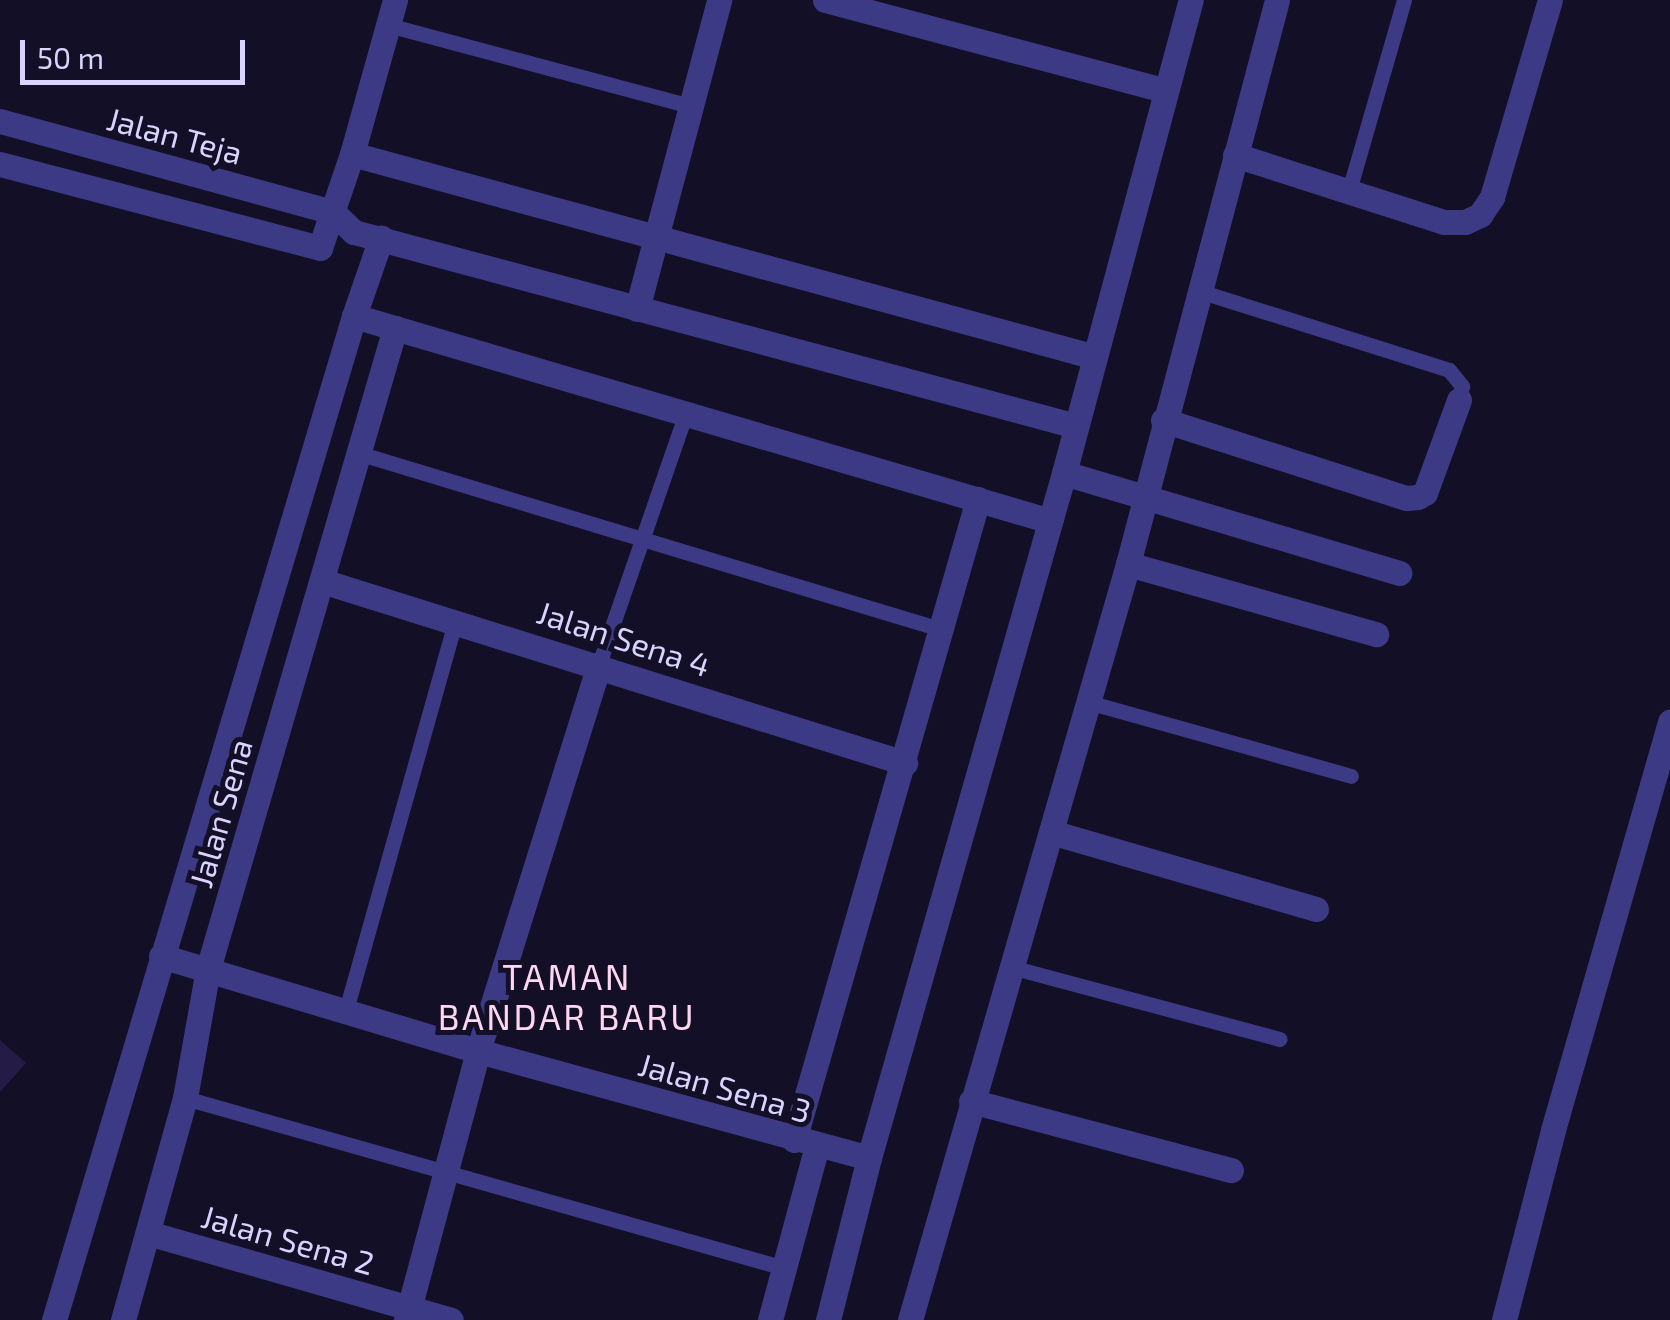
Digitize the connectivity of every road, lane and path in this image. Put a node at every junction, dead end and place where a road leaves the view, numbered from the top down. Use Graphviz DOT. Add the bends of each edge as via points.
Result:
graph roads {
  1 [pos="719,0"];
  2 [pos="824,0"];
  3 [pos="1191,0"];
  4 [pos="1276,0"];
  5 [pos="1404,0"];
  6 [pos="1550,0"];
  7 [pos="391,13"];
  8 [pos="1166,91"];
  9 [pos="691,106"];
  10 [pos="0,121"];
  11 [pos="352,154"];
  12 [pos="1234,155"];
  13 [pos="0,164"];
  14 [pos="1348,194"];
  15 [pos="333,212"];
  16 [pos="354,232"];
  17 [pos="656,237"];
  18 [pos="381,238"];
  19 [pos="320,248"];
  20 [pos="1199,291"];
  21 [pos="637,309"];
  22 [pos="354,316"];
  23 [pos="394,328"];
  24 [pos="1094,357"];
  25 [pos="1458,400"];
  26 [pos="686,415"];
  27 [pos="1163,420"];
  28 [pos="1076,426"];
  29 [pos="358,453"];
  30 [pos="1064,473"];
  31 [pos="978,499"];
  32 [pos="1146,500"];
  33 [pos="1050,521"];
  34 [pos="642,539"];
  35 [pos="1128,564"];
  36 [pos="1399,573"];
  37 [pos="322,581"];
  38 [pos="456,620"];
  39 [pos="943,630"];
  40 [pos="1376,634"];
  41 [pos="599,664"];
  42 [pos="1088,702"];
  43 [pos="1670,721"];
  44 [pos="905,763"];
  45 [pos="1351,776"];
  46 [pos="1050,832"];
  47 [pos="1316,909"];
  48 [pos="161,956"];
  49 [pos="1012,967"];
  50 [pos="208,969"];
  51 [pos="346,1010"];
  52 [pos="1279,1039"];
  53 [pos="478,1051"];
  54 [pos="185,1098"];
  55 [pos="972,1101"];
  56 [pos="805,1143"];
  57 [pos="869,1158"];
  58 [pos="1231,1170"];
  59 [pos="448,1171"];
  60 [pos="148,1233"];
  61 [pos="784,1268"];
  62 [pos="407,1314"];
  63 [pos="54,1320"];
  64 [pos="123,1320"];
  65 [pos="452,1320"];
  66 [pos="770,1320"];
  67 [pos="828,1320"];
  68 [pos="910,1320"];
  69 [pos="1504,1320"];
  1 -- 9 [label="street"];
  2 -- 8 [label="street"];
  3 -- 8 [label="street"];
  4 -- 12 [label="street"];
  5 -- 14 [label="lane"];
  6 -- 14 [label="street" via="1492,197 1480,216 1444,222"];
  7 -- 9 [label="lane"];
  7 -- 11 [label="street"];
  8 -- 24 [label="street"];
  9 -- 17 [label="street"];
  10 -- 15 [label="street, Jalan Teja"];
  11 -- 15 [label="street"];
  11 -- 17 [label="street"];
  12 -- 14 [label="street"];
  12 -- 20 [label="street"];
  13 -- 19 [label="street"];
  15 -- 16 [label="street"];
  15 -- 19 [label="street"];
  16 -- 18 [label="street"];
  16 -- 19 [label="street"];
  17 -- 21 [label="street"];
  17 -- 24 [label="street"];
  18 -- 21 [label="street"];
  18 -- 22 [label="street"];
  20 -- 25 [label="lane" via="1448,370 1462,386"];
  20 -- 27 [label="street"];
  21 -- 28 [label="street"];
  22 -- 23 [label="street"];
  22 -- 48 [label="street"];
  23 -- 26 [label="street"];
  23 -- 29 [label="street, Jalan Sena"];
  24 -- 28 [label="street"];
  25 -- 27 [label="street" via="1418,498"];
  26 -- 31 [label="street"];
  26 -- 34 [label="lane"];
  27 -- 32 [label="street"];
  28 -- 30 [label="street"];
  29 -- 34 [label="lane"];
  29 -- 37 [label="street, Jalan Sena"];
  30 -- 32 [label="street"];
  30 -- 33 [label="street"];
  31 -- 33 [label="street"];
  31 -- 39 [label="street"];
  32 -- 35 [label="street"];
  32 -- 36 [label="street"];
  33 -- 57 [label="street"];
  34 -- 39 [label="lane"];
  34 -- 41 [label="lane"];
  35 -- 40 [label="street"];
  35 -- 42 [label="street"];
  37 -- 38 [label="street, Jalan Sena 4"];
  37 -- 50 [label="street, Jalan Sena"];
  38 -- 41 [label="street, Jalan Sena 4"];
  38 -- 51 [label="lane"];
  39 -- 44 [label="street"];
  41 -- 44 [label="street, Jalan Sena 4"];
  41 -- 53 [label="street, Jalan Sena 2"];
  42 -- 45 [label="lane"];
  42 -- 46 [label="street"];
  43 -- 69 [label="street"];
  44 -- 56 [label="street"];
  46 -- 47 [label="street"];
  46 -- 49 [label="street"];
  48 -- 50 [label="street, Jalan Sena 3"];
  48 -- 63 [label="street"];
  49 -- 52 [label="lane"];
  49 -- 55 [label="street"];
  50 -- 51 [label="street, Jalan Sena 3"];
  50 -- 54 [label="street, Jalan Sena"];
  51 -- 53 [label="street, Jalan Sena 3"];
  53 -- 56 [label="street, Jalan Sena 3"];
  53 -- 59 [label="street, Jalan Sena 2"];
  54 -- 59 [label="lane"];
  54 -- 60 [label="street, Jalan Sena"];
  55 -- 58 [label="street"];
  55 -- 68 [label="street"];
  56 -- 57 [label="street, Jalan Sena 3"];
  56 -- 61 [label="street"];
  57 -- 67 [label="street"];
  59 -- 61 [label="lane"];
  59 -- 62 [label="street, Jalan Sena 2"];
  60 -- 62 [label="street, Jalan Sena 2"];
  60 -- 64 [label="street, Jalan Sena"];
  61 -- 66 [label="street"];
  62 -- 65 [label="street, Jalan Sena 2"];
}
